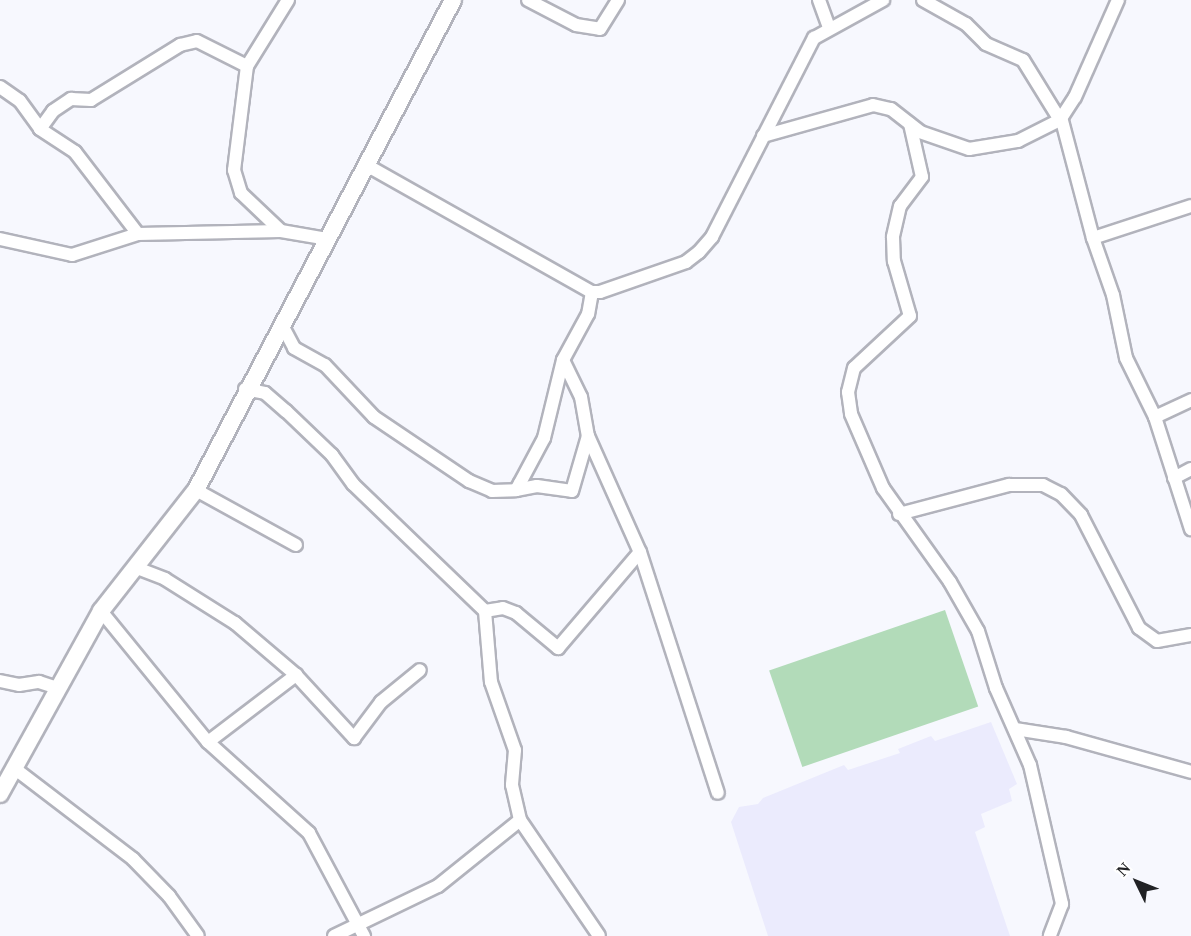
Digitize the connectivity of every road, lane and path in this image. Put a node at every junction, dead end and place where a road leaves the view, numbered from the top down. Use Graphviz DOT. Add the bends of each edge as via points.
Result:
graph roads {
  1 [pos="288,0"];
  2 [pos="453,0"];
  3 [pos="528,0"];
  4 [pos="618,0"];
  5 [pos="819,0"];
  6 [pos="883,0"];
  7 [pos="923,0"];
  8 [pos="1118,0"];
  9 [pos="829,28"];
  10 [pos="247,66"];
  11 [pos="0,87"];
  12 [pos="1060,118"];
  13 [pos="910,124"];
  14 [pos="40,129"];
  15 [pos="763,136"];
  16 [pos="368,166"];
  17 [pos="1191,206"];
  18 [pos="281,231"];
  19 [pos="138,234"];
  20 [pos="1093,238"];
  21 [pos="0,239"];
  22 [pos="328,239"];
  23 [pos="592,292"];
  24 [pos="282,326"];
  25 [pos="563,360"];
  26 [pos="245,389"];
  27 [pos="1191,400"];
  28 [pos="1155,417"];
  29 [pos="588,436"];
  30 [pos="1191,469"];
  31 [pos="1174,478"];
  32 [pos="196,490"];
  33 [pos="516,490"];
  34 [pos="899,514"];
  35 [pos="1191,529"];
  36 [pos="296,545"];
  37 [pos="640,552"];
  38 [pos="137,568"];
  39 [pos="101,611"];
  40 [pos="484,612"];
  41 [pos="1191,635"];
  42 [pos="420,670"];
  43 [pos="296,675"];
  44 [pos="0,681"];
  45 [pos="57,688"];
  46 [pos="1015,729"];
  47 [pos="208,742"];
  48 [pos="14,768"];
  49 [pos="1191,772"];
  50 [pos="718,793"];
  51 [pos="0,794"];
  52 [pos="520,820"];
  53 [pos="357,923"];
  54 [pos="198,936"];
  55 [pos="334,936"];
  56 [pos="364,936"];
  57 [pos="599,936"];
  58 [pos="1050,936"];
  1 -- 10 [label="street"];
  2 -- 16 [label="street"];
  3 -- 4 [label="street" via="576,25 600,29"];
  5 -- 9 [label="street"];
  6 -- 9 [label="street"];
  7 -- 12 [label="street" via="966,24 986,45 1023,60"];
  8 -- 12 [label="street" via="1075,97"];
  9 -- 15 [label="street" via="814,38"];
  10 -- 14 [label="street" via="197,41 180,45 91,100 71,99 53,111"];
  10 -- 18 [label="street" via="234,170 241,193"];
  11 -- 14 [label="street" via="20,101"];
  12 -- 13 [label="street" via="1018,141 969,149 946,143"];
  12 -- 20 [label="street"];
  13 -- 15 [label="street" via="891,109 865,105"];
  13 -- 34 [label="street" via="922,177 900,206 893,237 894,261 910,316 854,368 848,392 851,414"];
  14 -- 19 [label="street" via="75,152"];
  15 -- 23 [label="street" via="712,237 699,252 686,262"];
  16 -- 22 [label="street"];
  16 -- 23 [label="street"];
  17 -- 20 [label="street"];
  18 -- 19 [label="street"];
  18 -- 22 [label="street"];
  19 -- 21 [label="street" via="72,255"];
  20 -- 28 [label="street" via="1113,295 1126,358"];
  22 -- 24 [label="street"];
  23 -- 25 [label="street" via="588,314"];
  24 -- 26 [label="street"];
  24 -- 33 [label="street" via="294,348 325,365 374,417 482,489"];
  25 -- 29 [label="street" via="581,397"];
  25 -- 33 [label="street" via="544,438"];
  26 -- 32 [label="street"];
  26 -- 40 [label="street" via="265,393 286,411 333,455 352,484"];
  27 -- 28 [label="street"];
  28 -- 31 [label="street"];
  29 -- 33 [label="street" via="572,491 537,486"];
  29 -- 37 [label="street"];
  30 -- 31 [label="street"];
  31 -- 35 [label="street"];
  32 -- 36 [label="street"];
  32 -- 38 [label="street"];
  34 -- 41 [label="street" via="1009,485 1043,485 1061,494 1081,515 1139,628 1157,641"];
  34 -- 46 [label="street" via="950,582 978,631 996,688"];
  37 -- 40 [label="street" via="558,648 516,613 503,608"];
  37 -- 50 [label="street"];
  38 -- 39 [label="street"];
  38 -- 43 [label="street" via="165,579 227,618"];
  39 -- 45 [label="street"];
  39 -- 47 [label="street"];
  40 -- 52 [label="street" via="491,682 515,750 512,785"];
  42 -- 43 [label="street" via="381,702 354,738"];
  43 -- 47 [label="street"];
  44 -- 45 [label="street" via="19,685 39,682"];
  45 -- 48 [label="street"];
  46 -- 49 [label="street" via="1066,737"];
  46 -- 58 [label="street" via="1039,791 1056,868 1062,904"];
  47 -- 53 [label="street" via="309,833"];
  48 -- 51 [label="street"];
  48 -- 54 [label="street" via="133,859 169,896"];
  52 -- 53 [label="street" via="438,886"];
  52 -- 57 [label="street"];
  53 -- 55 [label="street"];
  53 -- 56 [label="street"];
}
